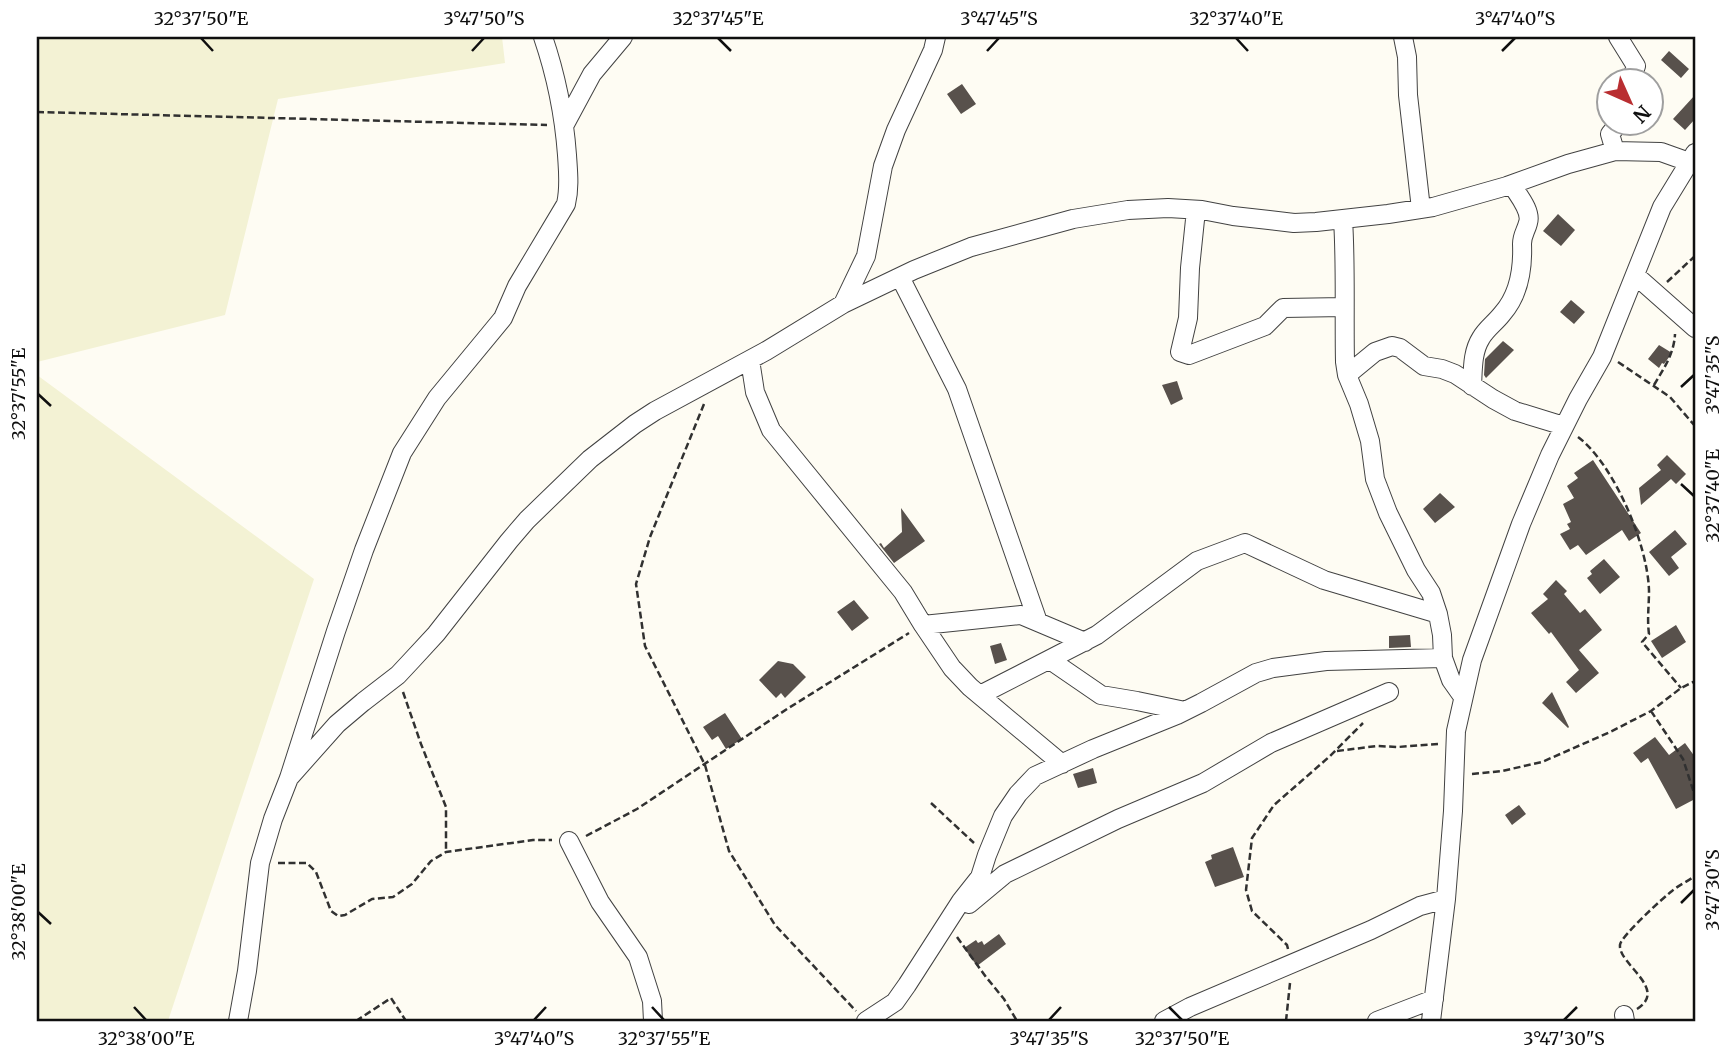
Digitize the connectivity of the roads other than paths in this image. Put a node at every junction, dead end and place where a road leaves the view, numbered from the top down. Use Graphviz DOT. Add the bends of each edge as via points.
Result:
graph roads {
  1 [pos="543,37"];
  2 [pos="623,37"];
  3 [pos="936,37"];
  4 [pos="1403,37"];
  5 [pos="1618,37"];
  6 [pos="1636,66"];
  7 [pos="565,125"];
  8 [pos="1611,136"];
  9 [pos="1615,151"];
  10 [pos="1693,156"];
  11 [pos="1512,185"];
  12 [pos="1421,209"];
  13 [pos="1196,210"];
  14 [pos="1343,219"];
  15 [pos="1635,275"];
  16 [pos="900,277"];
  17 [pos="843,304"];
  18 [pos="1344,307"];
  19 [pos="1695,328"];
  20 [pos="750,360"];
  21 [pos="1347,374"];
  22 [pos="1472,386"];
  23 [pos="1564,426"];
  24 [pos="1438,614"];
  25 [pos="1038,622"];
  26 [pos="923,625"];
  27 [pos="1085,642"];
  28 [pos="1443,659"];
  29 [pos="1050,660"];
  30 [pos="1389,692"];
  31 [pos="980,695"];
  32 [pos="1464,697"];
  33 [pos="1185,711"];
  34 [pos="1062,764"];
  35 [pos="289,778"];
  36 [pos="569,841"];
  37 [pos="1446,899"];
  38 [pos="948,922"];
  39 [pos="1434,999"];
  40 [pos="862,1017"];
  41 [pos="237,1021"];
  42 [pos="653,1021"];
  43 [pos="1164,1021"];
  44 [pos="1377,1021"];
  45 [pos="1431,1021"];
  1 -- 7 [label="street"];
  2 -- 7 [label="street" via="592,74"];
  3 -- 17 [label="street" via="883,166 866,256"];
  4 -- 12 [label="street"];
  5 -- 6 [label="street"];
  7 -- 35 [label="street" via="566,204 503,318 437,398 402,453 332,642"];
  8 -- 9 [label="street"];
  9 -- 10 [label="street"];
  9 -- 11 [label="street"];
  10 -- 15 [label="street" via="1662,207"];
  11 -- 12 [label="street"];
  11 -- 22 [label="street" via="1529,222 1523,234 1519,280 1503,314 1480,339"];
  12 -- 14 [label="street"];
  13 -- 14 [label="street" via="1294,223"];
  13 -- 16 [label="street" via="1128,210 1073,219 971,247"];
  13 -- 18 [label="street" via="1188,318 1180,352 1189,355 1265,326 1283,308"];
  14 -- 18 [label="street"];
  15 -- 19 [label="street"];
  15 -- 23 [label="street" via="1603,353"];
  16 -- 17 [label="street"];
  16 -- 25 [label="street" via="957,389"];
  17 -- 20 [label="street"];
  18 -- 21 [label="street"];
  20 -- 26 [label="street" via="755,392 771,430 904,592"];
  20 -- 35 [label="street" via="655,411 590,459 527,520 398,675 337,724"];
  21 -- 22 [label="street" via="1375,352 1392,346 1424,366 1455,374"];
  21 -- 24 [label="street" via="1370,440 1375,479"];
  22 -- 23 [label="street" via="1515,411"];
  23 -- 32 [label="street" via="1502,573"];
  24 -- 27 [label="street" via="1324,580 1245,543 1197,561"];
  24 -- 28 [label="street"];
  25 -- 26 [label="street" via="1021,615"];
  25 -- 27 [label="street"];
  26 -- 31 [label="street" via="952,668"];
  27 -- 29 [label="street"];
  28 -- 32 [label="street"];
  28 -- 33 [label="street" via="1326,661 1273,668"];
  29 -- 31 [label="street"];
  29 -- 33 [label="street" via="1101,695"];
  30 -- 38 [label="street" via="1272,743 1203,783 1004,874"];
  31 -- 34 [label="street"];
  32 -- 37 [label="street" via="1455,732"];
  33 -- 34 [label="street"];
  34 -- 38 [label="street" via="1035,776 1018,794 1003,816 980,877"];
  35 -- 41 [label="street" via="260,863"];
  36 -- 42 [label="street" via="600,902 638,957 652,1001"];
  37 -- 39 [label="street"];
  37 -- 43 [label="street" via="1420,906"];
  38 -- 40 [label="street" via="895,1002"];
  39 -- 44 [label="street"];
  39 -- 45 [label="street"];
}
